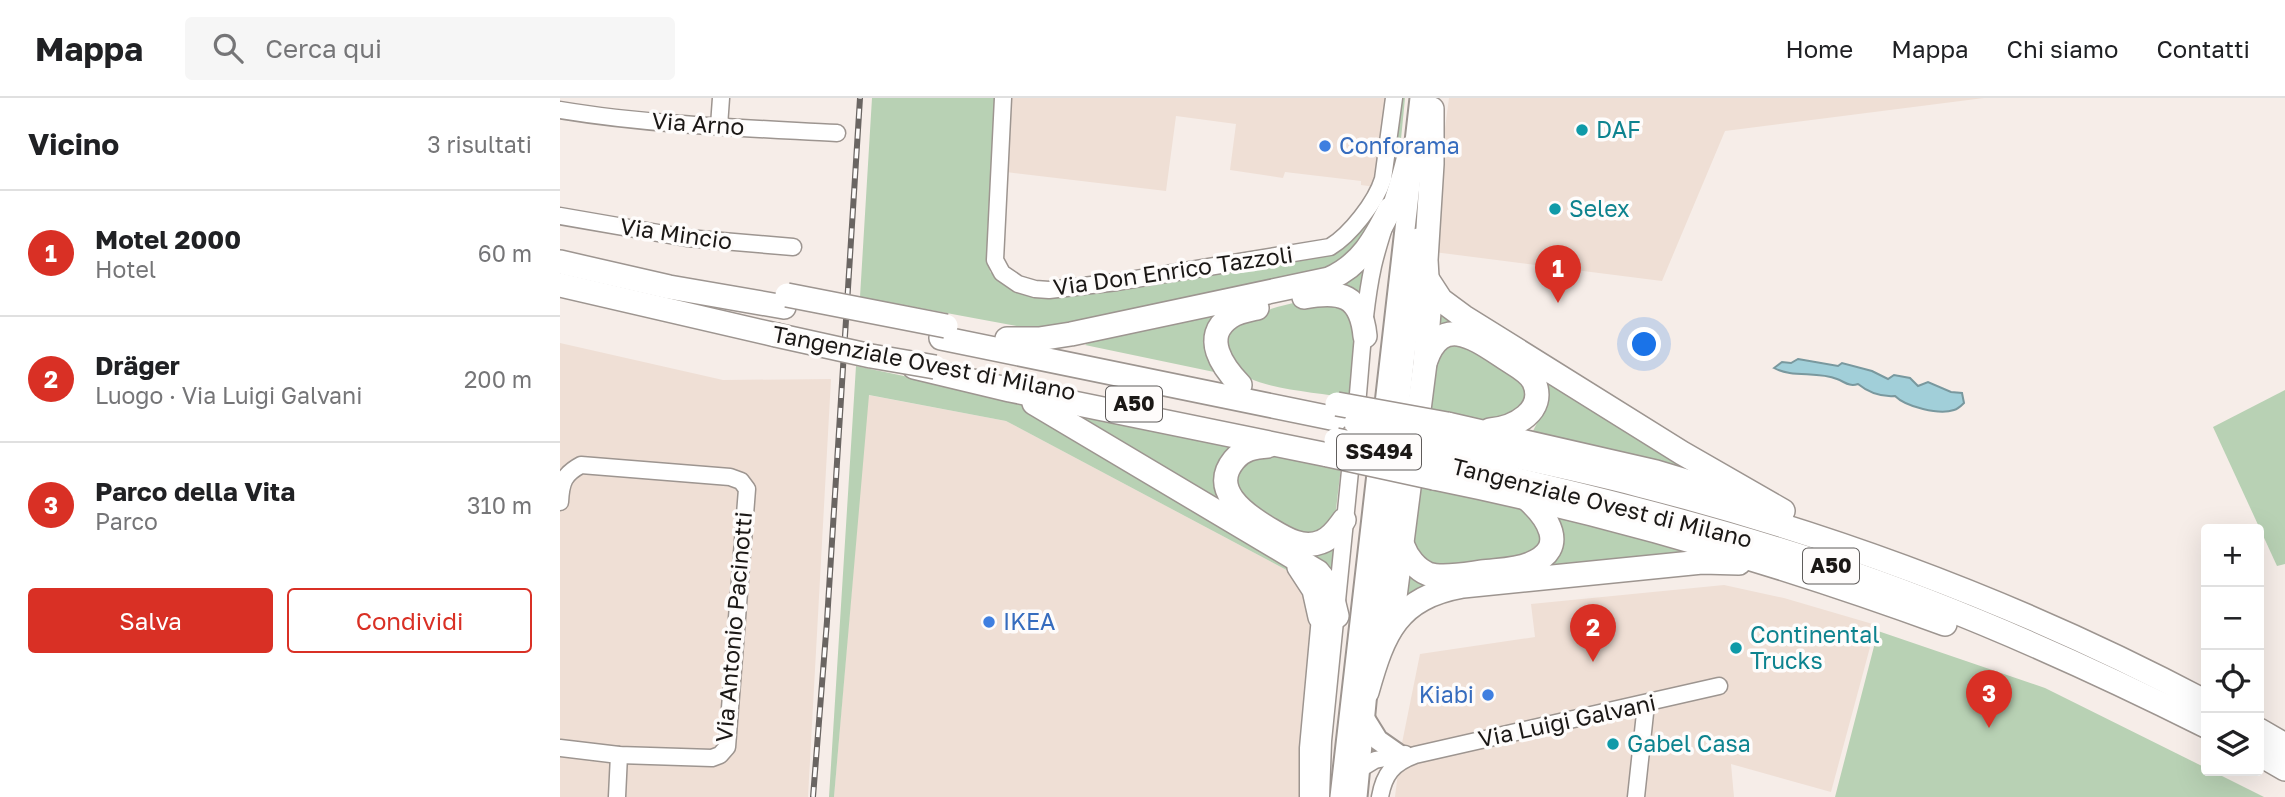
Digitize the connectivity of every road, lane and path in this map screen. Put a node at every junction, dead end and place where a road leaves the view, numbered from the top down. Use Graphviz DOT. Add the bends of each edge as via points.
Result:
graph roads {
  1 [pos="720,98"];
  2 [pos="1003,98"];
  3 [pos="1394,98"];
  4 [pos="1426,103"];
  5 [pos="560,110"];
  6 [pos="719,126"];
  7 [pos="837,133"];
  8 [pos="1383,202"];
  9 [pos="560,216"];
  10 [pos="793,247"];
  11 [pos="560,262"];
  12 [pos="1428,280"];
  13 [pos="560,285"];
  14 [pos="943,332"];
  15 [pos="1365,336"];
  16 [pos="1007,339"];
  17 [pos="1425,363"];
  18 [pos="935,370"];
  19 [pos="1240,385"];
  20 [pos="1010,390"];
  21 [pos="1334,429"];
  22 [pos="1282,446"];
  23 [pos="1444,446"];
  24 [pos="1525,496"];
  25 [pos="560,502"];
  26 [pos="1783,511"];
  27 [pos="1344,520"];
  28 [pos="1402,546"];
  29 [pos="1925,575"];
  30 [pos="1838,585"];
  31 [pos="1329,616"];
  32 [pos="1391,628"];
  33 [pos="2046,649"];
  34 [pos="1719,686"];
  35 [pos="1367,692"];
  36 [pos="2201,700"];
  37 [pos="1646,704"];
  38 [pos="1365,719"];
  39 [pos="2201,724"];
  40 [pos="2264,733"];
  41 [pos="2285,745"];
  42 [pos="560,748"];
  43 [pos="620,755"];
  44 [pos="1407,755"];
  45 [pos="2264,757"];
  46 [pos="1360,768"];
  47 [pos="2285,769"];
  48 [pos="1346,794"];
  49 [pos="617,797"];
  50 [pos="1308,797"];
  51 [pos="1321,797"];
  52 [pos="1379,797"];
  53 [pos="1636,797"];
  1 -- 6 [label="street"];
  2 -- 8 [label="street, Via Don Enrico Tazzoli" via="995,260 1004,275 1030,288 1117,282 1326,249"];
  3 -- 8 [label="street"];
  4 -- 8 [label="street" via="1401,177"];
  4 -- 12 [label="highway" via="1432,164"];
  4 -- 35 [label="main road, SS494"];
  4 -- 48 [label="main road, SS494"];
  5 -- 6 [label="street, Via Arno"];
  6 -- 7 [label="street, Via Arno"];
  8 -- 15 [label="street"];
  8 -- 16 [label="highway" via="1373,242 1359,260 1329,279 1077,333"];
  9 -- 10 [label="street, Via Mincio" via="687,238"];
  11 -- 14 [label="highway, bridge" via="669,287 722,286"];
  12 -- 17 [label="highway"];
  12 -- 26 [label="highway" via="1441,300 1464,317"];
  13 -- 18 [label="highway, Tangenziale Ovest di Milano / A50, bridge"];
  14 -- 16 [label="highway"];
  14 -- 21 [label="highway, Tangenziale Ovest di Milano / A50"];
  15 -- 19 [label="highway" via="1359,309 1335,294 1289,299 1235,314 1220,328 1217,351"];
  15 -- 27 [label="street"];
  16 -- 19 [label="highway"];
  17 -- 23 [label="highway" via="1437,340 1460,334 1525,371 1536,392 1530,413 1519,422"];
  17 -- 28 [label="highway"];
  18 -- 20 [label="highway"];
  18 -- 21 [label="highway, Tangenziale Ovest di Milano / A50"];
  19 -- 21 [label="highway"];
  20 -- 22 [label="highway"];
  20 -- 31 [label="highway" via="1324,577 1332,593"];
  21 -- 22 [label="highway"];
  21 -- 23 [label="highway, bridge"];
  21 -- 23 [label="highway, Tangenziale Ovest di Milano / A50, bridge"];
  22 -- 27 [label="highway" via="1255,447 1238,456 1226,473 1232,500 1252,518 1302,544 1325,541"];
  23 -- 24 [label="highway"];
  23 -- 26 [label="highway" via="1676,477"];
  23 -- 29 [label="highway, Tangenziale Ovest di Milano / A50" via="1573,469 1676,495"];
  23 -- 33 [label="highway, Tangenziale Ovest di Milano / A50" via="1763,544 1898,590"];
  24 -- 28 [label="highway" via="1545,516 1552,531 1549,549 1531,564 1431,575 1412,562"];
  24 -- 30 [label="highway"];
  25 -- 43 [label="street, Via Antonio Pacinotti" via="566,473 581,465 730,477 747,489 727,747 712,758"];
  26 -- 29 [label="highway" via="1863,541"];
  27 -- 31 [label="street"];
  28 -- 32 [label="highway"];
  29 -- 36 [label="highway, Tangenziale Ovest di Milano / A50" via="2100,649"];
  30 -- 32 [label="highway" via="1744,564 1702,562 1454,588 1413,603"];
  30 -- 33 [label="highway" via="1975,635"];
  31 -- 50 [label="street" via="1309,740"];
  31 -- 51 [label="street"];
  32 -- 35 [label="highway"];
  33 -- 39 [label="highway, Tangenziale Ovest di Milano / A50"];
  34 -- 37 [label="street, Via Luigi Galvani"];
  35 -- 38 [label="main road, SS494"];
  37 -- 44 [label="street, Via Luigi Galvani"];
  37 -- 53 [label="street"];
  38 -- 44 [label="main road" via="1378,740"];
  38 -- 46 [label="main road, SS494"];
  40 -- 41 [label="highway"];
  42 -- 43 [label="street, Via Antonio Pacinotti"];
  43 -- 49 [label="street"];
  44 -- 46 [label="street, Via Luigi Galvani" via="1375,760"];
  44 -- 52 [label="street, Via Luigi Galvani" via="1385,778"];
  45 -- 47 [label="highway"];
  46 -- 48 [label="main road, SS494"];
  46 -- 52 [label="street"];
}
